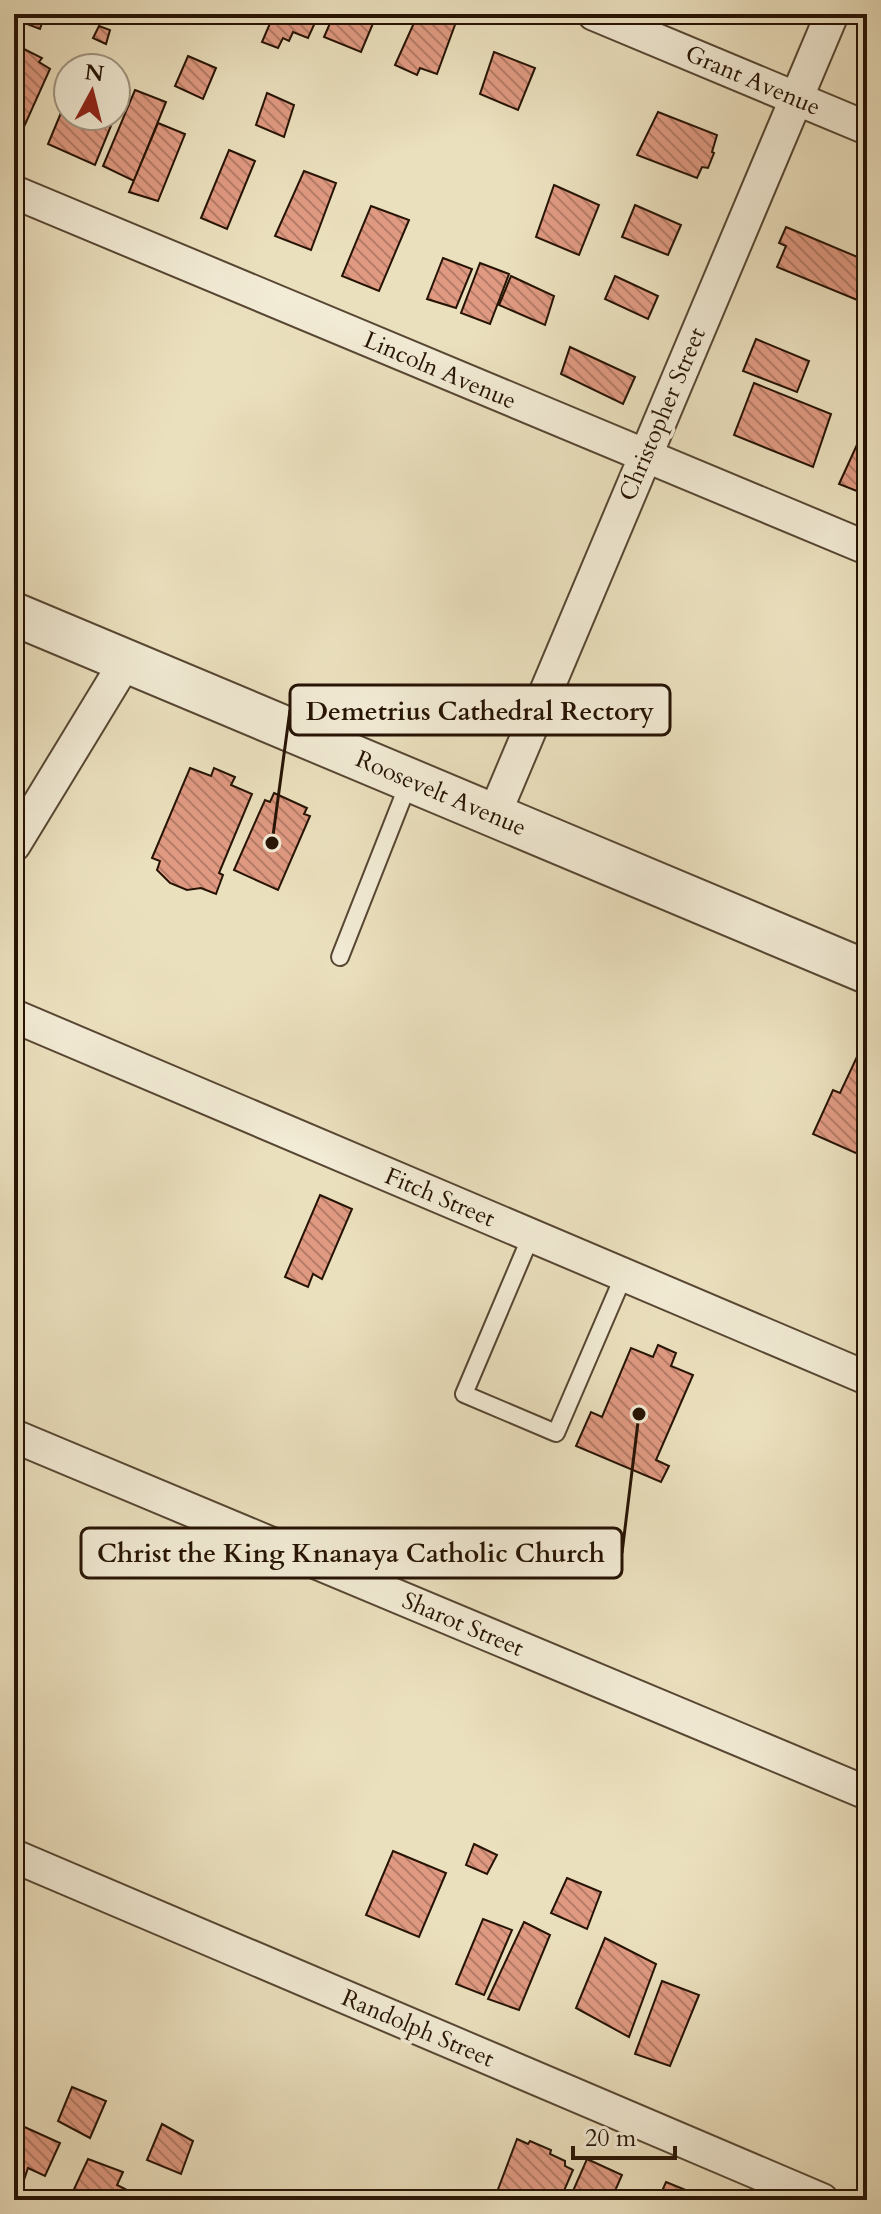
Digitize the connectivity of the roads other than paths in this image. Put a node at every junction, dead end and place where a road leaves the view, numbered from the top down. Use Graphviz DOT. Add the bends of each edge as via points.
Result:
graph roads {
  1 [pos="594,14"];
  2 [pos="832,14"];
  3 [pos="796,99"];
  4 [pos="867,128"];
  5 [pos="14,192"];
  6 [pos="644,455"];
  7 [pos="867,548"];
  8 [pos="14,614"];
  9 [pos="126,661"];
  10 [pos="410,780"];
  11 [pos="494,815"];
  12 [pos="14,845"];
  13 [pos="340,957"];
  14 [pos="867,972"];
  15 [pos="14,1016"];
  16 [pos="531,1236"];
  17 [pos="624,1275"];
  18 [pos="867,1378"];
  19 [pos="14,1436"];
  20 [pos="867,1793"];
  21 [pos="14,1856"];
  22 [pos="822,2200"];
  1 -- 3 [label="street, Grant Avenue"];
  2 -- 3 [label="street, Christopher Street"];
  3 -- 4 [label="street, Grant Avenue"];
  3 -- 6 [label="street, Christopher Street"];
  5 -- 6 [label="street, Lincoln Avenue"];
  6 -- 7 [label="street, Lincoln Avenue"];
  6 -- 11 [label="street, Christopher Street"];
  8 -- 9 [label="street, Roosevelt Avenue"];
  9 -- 10 [label="street, Roosevelt Avenue"];
  9 -- 12 [label="street"];
  10 -- 11 [label="street, Roosevelt Avenue"];
  10 -- 13 [label="lane"];
  11 -- 14 [label="street, Roosevelt Avenue"];
  15 -- 16 [label="street, Fitch Street"];
  16 -- 17 [label="street, Fitch Street"];
  16 -- 17 [label="lane" via="464,1394 556,1433"];
  17 -- 18 [label="street, Fitch Street"];
  19 -- 20 [label="street, Sharot Street"];
  21 -- 22 [label="street, Randolph Street"];
}
